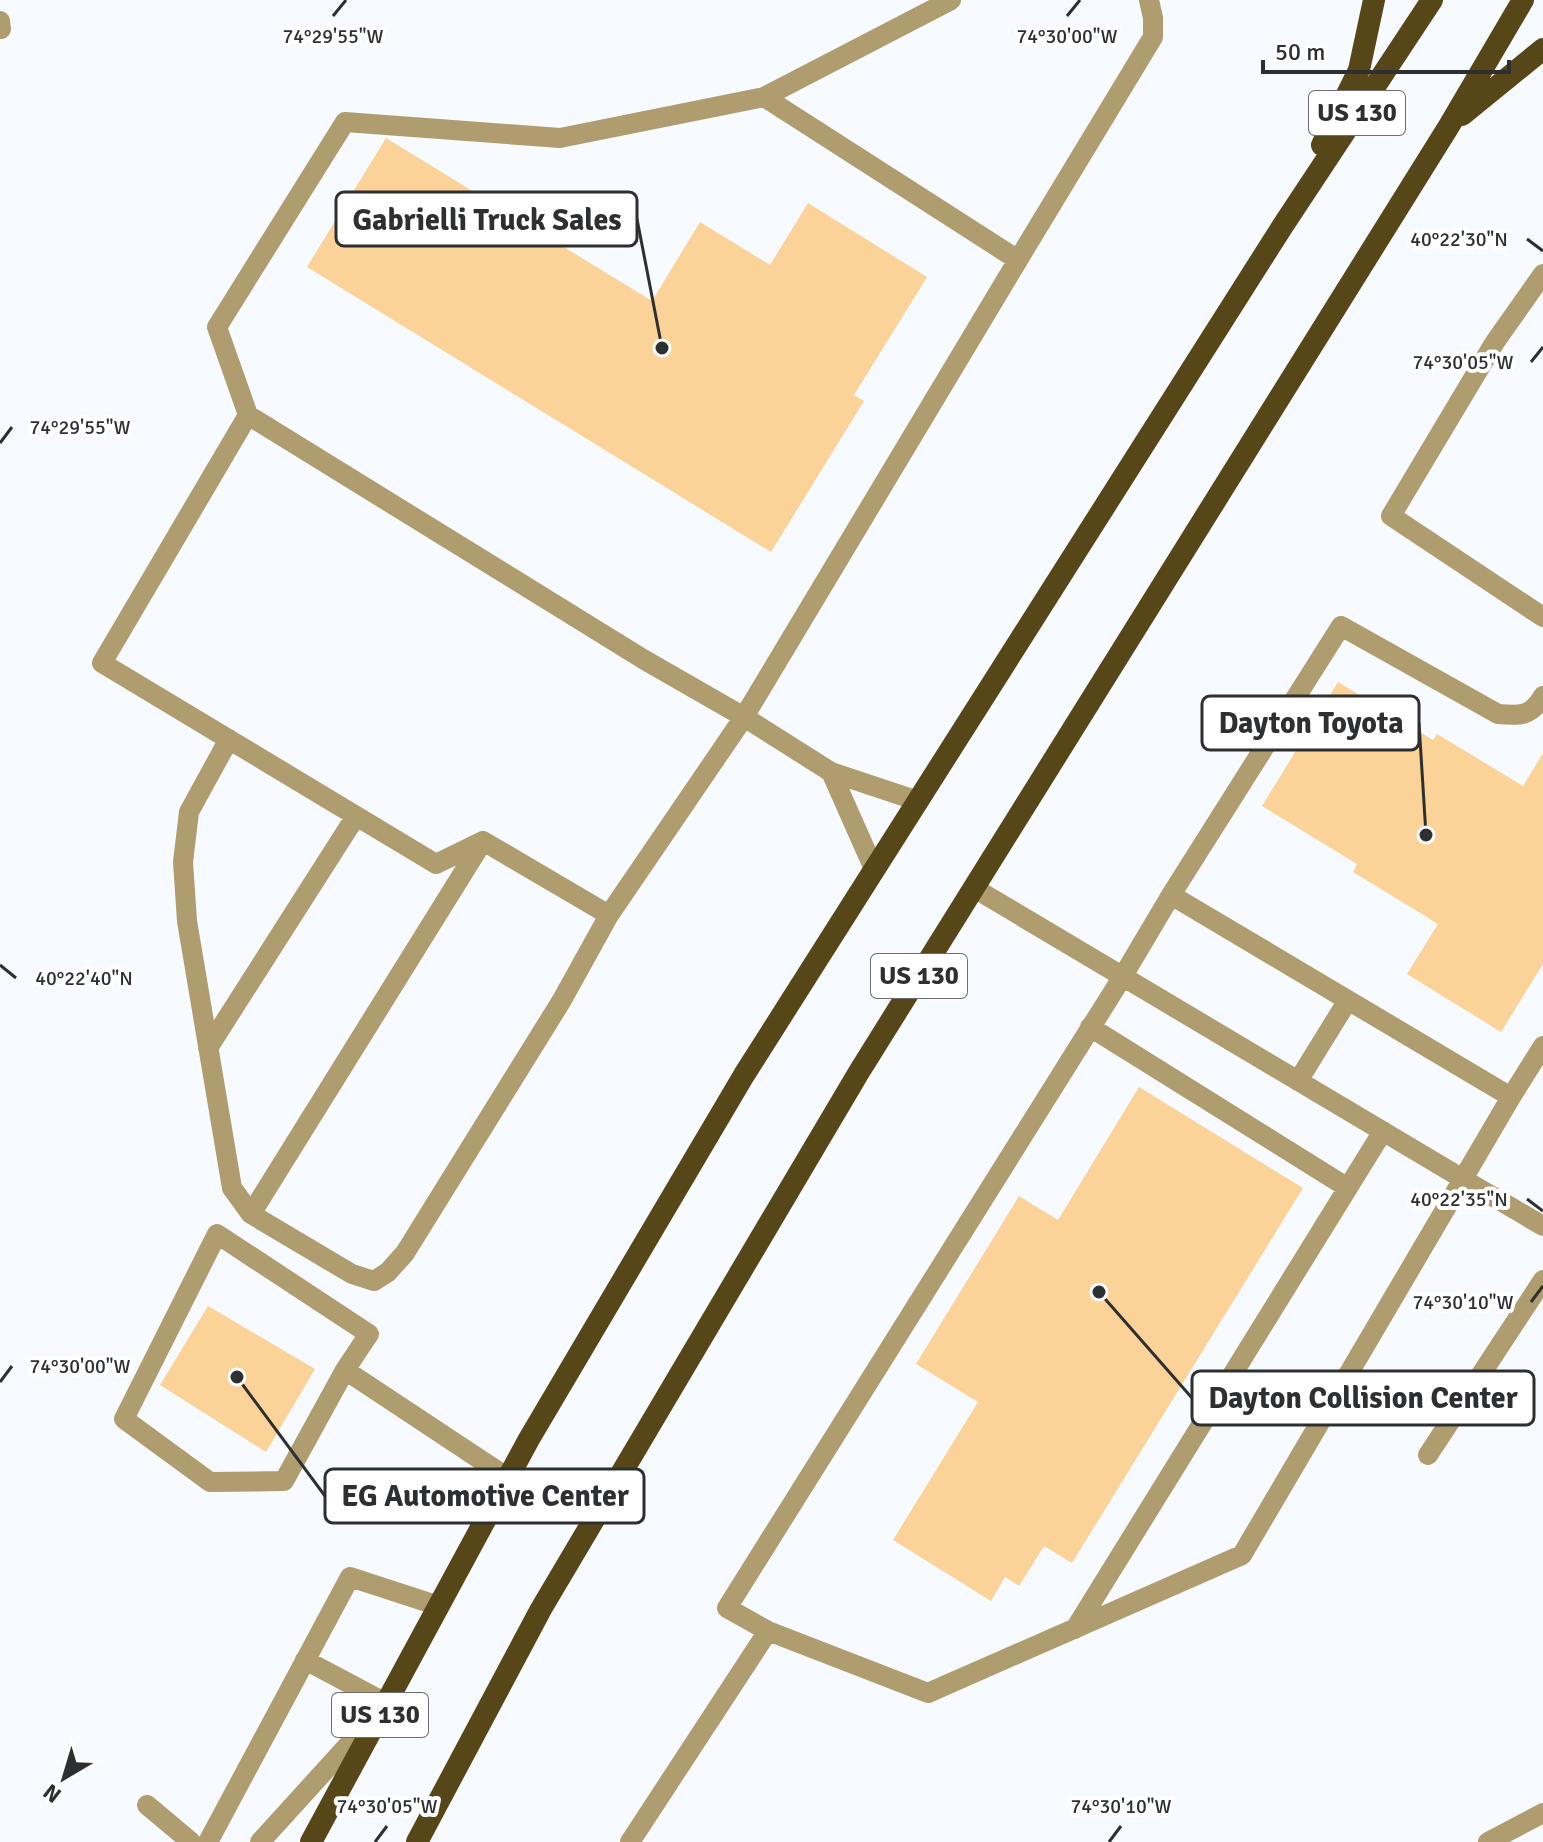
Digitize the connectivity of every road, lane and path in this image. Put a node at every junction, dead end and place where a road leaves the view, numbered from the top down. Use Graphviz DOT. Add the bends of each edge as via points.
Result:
graph roads {
  1 [pos="951,0"];
  2 [pos="1149,0"];
  3 [pos="1374,0"];
  4 [pos="1432,0"];
  5 [pos="1523,0"];
  6 [pos="0,21"];
  7 [pos="1,29"];
  8 [pos="1543,49"];
  9 [pos="764,97"];
  10 [pos="1449,126"];
  11 [pos="1282,227"];
  12 [pos="1018,260"];
  13 [pos="1543,274"];
  14 [pos="248,415"];
  15 [pos="1543,617"];
  16 [pos="1543,696"];
  17 [pos="744,717"];
  18 [pos="229,739"];
  19 [pos="831,772"];
  20 [pos="918,801"];
  21 [pos="356,816"];
  22 [pos="483,841"];
  23 [pos="874,869"];
  24 [pos="974,888"];
  25 [pos="1171,895"];
  26 [pos="609,915"];
  27 [pos="1123,976"];
  28 [pos="1348,1000"];
  29 [pos="1090,1027"];
  30 [pos="1543,1046"];
  31 [pos="208,1048"];
  32 [pos="1298,1081"];
  33 [pos="1511,1097"];
  34 [pos="1383,1131"];
  35 [pos="1463,1179"];
  36 [pos="1348,1188"];
  37 [pos="251,1214"];
  38 [pos="1543,1226"];
  39 [pos="1543,1280"];
  40 [pos="345,1370"];
  41 [pos="1428,1455"];
  42 [pos="508,1478"];
  43 [pos="439,1606"];
  44 [pos="1075,1629"];
  45 [pos="768,1631"];
  46 [pos="305,1660"];
  47 [pos="386,1703"];
  48 [pos="147,1805"];
  49 [pos="1543,1813"];
  50 [pos="191,1842"];
  51 [pos="208,1842"];
  52 [pos="260,1842"];
  53 [pos="311,1842"];
  54 [pos="417,1842"];
  55 [pos="630,1842"];
  56 [pos="1488,1842"];
  1 -- 9 [label="street"];
  2 -- 12 [label="street" via="1153,37"];
  3 -- 11 [label="highway" via="1359,70"];
  4 -- 11 [label="highway, US 130"];
  5 -- 10 [label="highway, US 130"];
  6 -- 7 [label="street"];
  8 -- 10 [label="highway"];
  9 -- 12 [label="street"];
  9 -- 14 [label="street" via="560,138 345,122 217,327"];
  10 -- 24 [label="highway, US 130"];
  11 -- 20 [label="highway, US 130"];
  12 -- 17 [label="street"];
  13 -- 15 [label="street" via="1495,342 1391,516"];
  14 -- 17 [label="street"];
  14 -- 18 [label="street" via="102,663"];
  16 -- 25 [label="street" via="1520,716 1498,714 1341,626"];
  17 -- 19 [label="street"];
  17 -- 26 [label="street"];
  18 -- 21 [label="street"];
  18 -- 31 [label="street" via="189,812 183,862"];
  19 -- 20 [label="street"];
  19 -- 23 [label="street"];
  20 -- 23 [label="highway, US 130"];
  21 -- 22 [label="street" via="436,864"];
  21 -- 31 [label="street"];
  22 -- 26 [label="street"];
  22 -- 37 [label="street"];
  23 -- 42 [label="highway, US 130" via="744,1075"];
  24 -- 27 [label="street"];
  24 -- 54 [label="highway, US 130" via="541,1609"];
  25 -- 27 [label="street"];
  25 -- 28 [label="street"];
  26 -- 37 [label="street" via="497,1106 388,1272 374,1281 352,1274"];
  27 -- 29 [label="street"];
  27 -- 32 [label="street"];
  28 -- 32 [label="street"];
  28 -- 33 [label="street"];
  29 -- 36 [label="street"];
  29 -- 45 [label="street" via="727,1608"];
  30 -- 33 [label="street"];
  31 -- 37 [label="street" via="232,1188"];
  32 -- 34 [label="street"];
  33 -- 35 [label="street"];
  34 -- 35 [label="street"];
  34 -- 36 [label="street"];
  35 -- 38 [label="street"];
  35 -- 44 [label="street" via="1242,1555"];
  36 -- 44 [label="street"];
  39 -- 41 [label="street"];
  40 -- 40 [label="street" via="284,1481 210,1482 124,1419 217,1234 369,1334"];
  40 -- 42 [label="street"];
  42 -- 43 [label="highway, US 130"];
  43 -- 46 [label="street" via="350,1577"];
  43 -- 47 [label="highway, US 130"];
  44 -- 45 [label="street" via="928,1693"];
  45 -- 55 [label="street"];
  46 -- 47 [label="street"];
  46 -- 51 [label="street"];
  47 -- 52 [label="street"];
  47 -- 53 [label="highway, US 130"];
  48 -- 50 [label="street"];
  49 -- 56 [label="street"];
}
